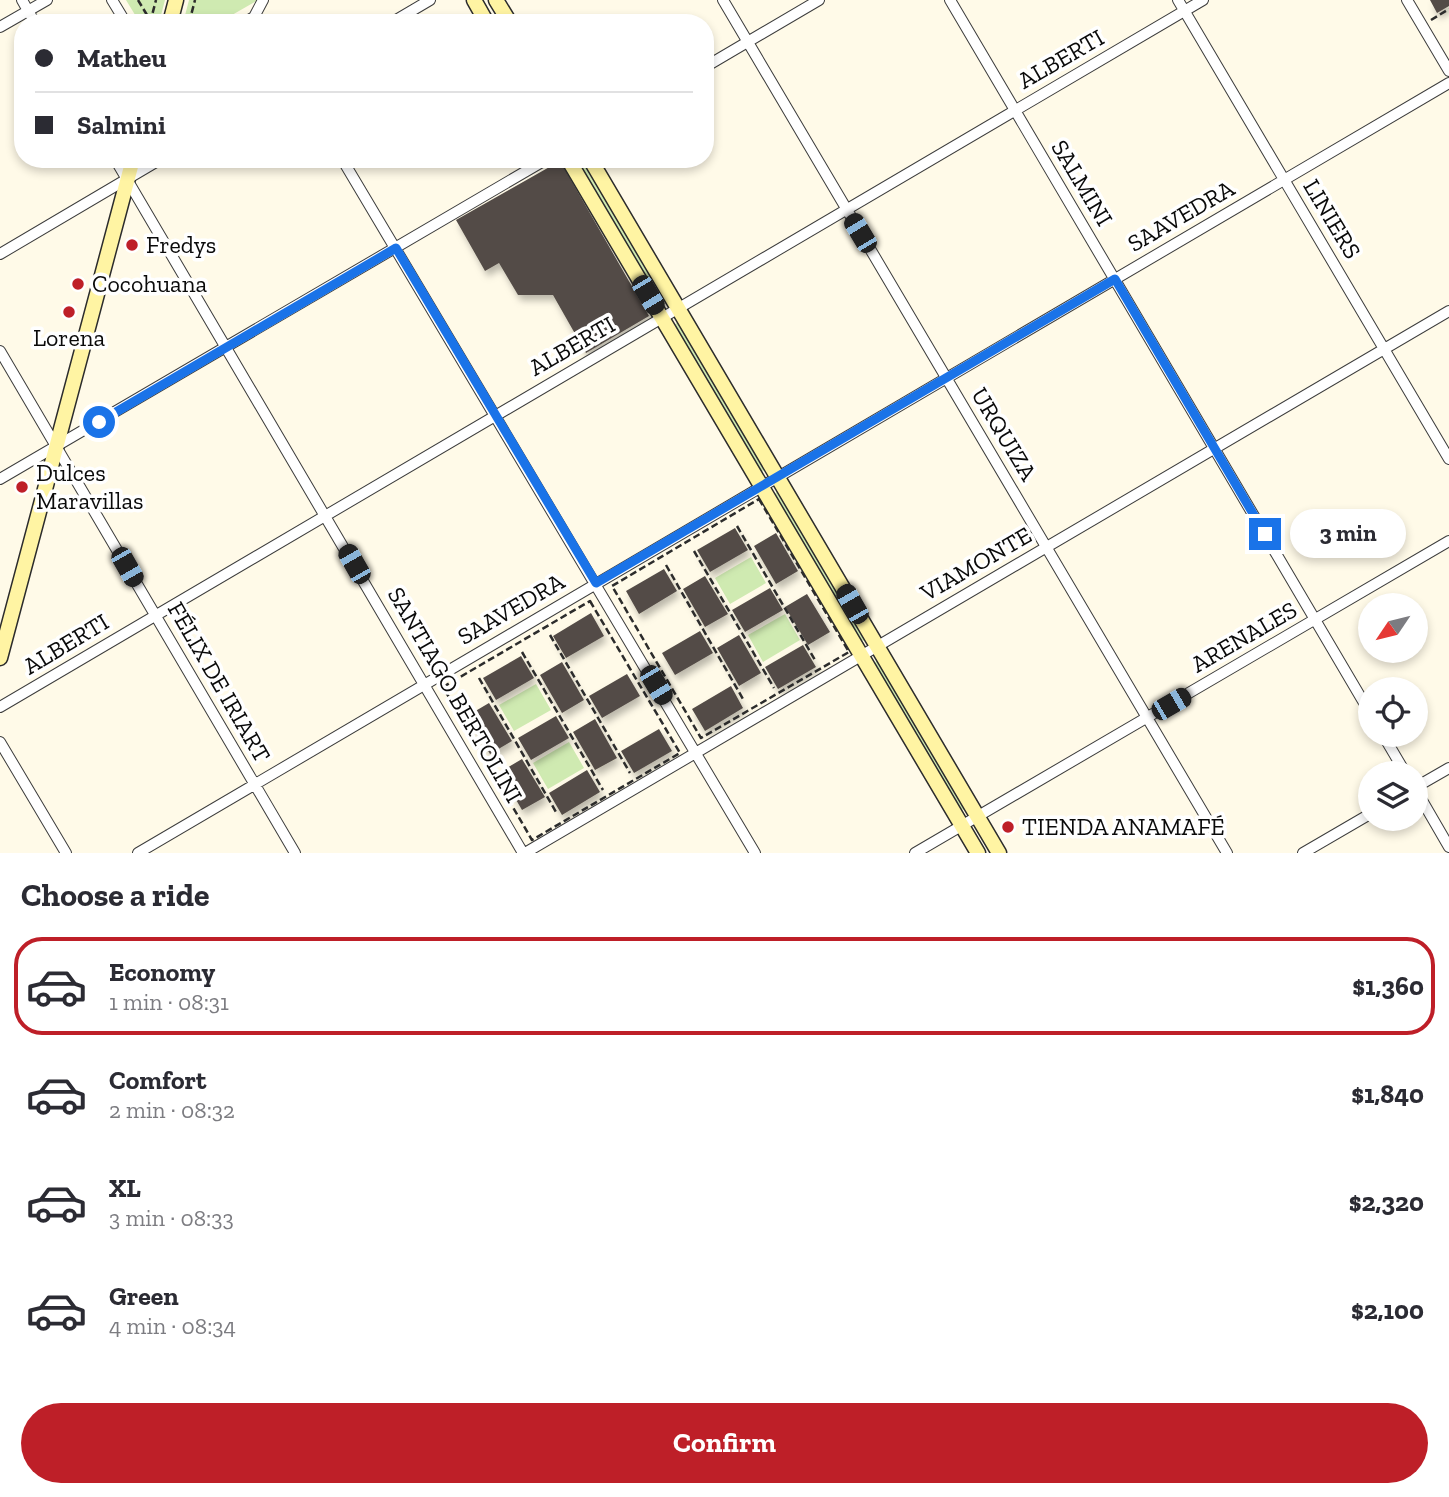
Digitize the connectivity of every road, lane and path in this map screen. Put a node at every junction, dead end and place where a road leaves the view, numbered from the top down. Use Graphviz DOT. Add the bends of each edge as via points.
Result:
graph roads {
  1 [pos="22,0"];
  2 [pos="47,0"];
  3 [pos="430,0"];
  4 [pos="723,0"];
  5 [pos="818,0"];
  6 [pos="950,0"];
  7 [pos="1178,0"];
  8 [pos="1203,0"];
  9 [pos="1407,0"];
  10 [pos="1449,9"];
  11 [pos="28,11"];
  12 [pos="1184,11"];
  13 [pos="23,14"];
  14 [pos="30,14"];
  15 [pos="406,14"];
  16 [pos="1422,25"];
  17 [pos="747,42"];
  18 [pos="714,61"];
  19 [pos="1449,71"];
  20 [pos="1449,83"];
  21 [pos="1015,110"];
  22 [pos="120,168"];
  23 [pos="130,168"];
  24 [pos="146,168"];
  25 [pos="347,168"];
  26 [pos="532,168"];
  27 [pos="573,168"];
  28 [pos="595,168"];
  29 [pos="127,179"];
  30 [pos="1284,180"];
  31 [pos="846,209"];
  32 [pos="396,248"];
  33 [pos="0,254"];
  34 [pos="1115,279"];
  35 [pos="678,308"];
  36 [pos="1449,311"];
  37 [pos="662,317"];
  38 [pos="226,348"];
  39 [pos="1384,349"];
  40 [pos="0,351"];
  41 [pos="946,378"];
  42 [pos="495,415"];
  43 [pos="56,447"];
  44 [pos="1214,449"];
  45 [pos="1449,459"];
  46 [pos="777,477"];
  47 [pos="0,479"];
  48 [pos="761,486"];
  49 [pos="325,516"];
  50 [pos="737,526"];
  51 [pos="1449,541"];
  52 [pos="1046,547"];
  53 [pos="694,551"];
  54 [pos="666,565"];
  55 [pos="596,583"];
  56 [pos="155,615"];
  57 [pos="1315,619"];
  58 [pos="550,635"];
  59 [pos="877,646"];
  60 [pos="523,652"];
  61 [pos="861,655"];
  62 [pos="0,658"];
  63 [pos="815,660"];
  64 [pos="479,678"];
  65 [pos="424,684"];
  66 [pos="774,688"];
  67 [pos="1358,692"];
  68 [pos="743,699"];
  69 [pos="0,707"];
  70 [pos="1147,718"];
  71 [pos="701,738"];
  72 [pos="0,741"];
  73 [pos="696,752"];
  74 [pos="1449,768"];
  75 [pos="630,773"];
  76 [pos="1428,781"];
  77 [pos="255,785"];
  78 [pos="603,790"];
  79 [pos="1428,810"];
  80 [pos="556,812"];
  81 [pos="978,817"];
  82 [pos="1358,821"];
  83 [pos="962,826"];
  84 [pos="532,839"];
  85 [pos="1449,847"];
  86 [pos="66,853"];
  87 [pos="138,853"];
  88 [pos="295,853"];
  89 [pos="524,853"];
  90 [pos="755,853"];
  91 [pos="915,853"];
  92 [pos="978,853"];
  93 [pos="999,853"];
  94 [pos="1227,853"];
  95 [pos="1303,853"];
  1 -- 11 [label="street"];
  2 -- 11 [label="street"];
  3 -- 15 [label="street"];
  4 -- 17 [label="street, URQUIZA"];
  5 -- 17 [label="street"];
  6 -- 21 [label="street, SALMINI"];
  7 -- 12 [label="street, LINIERS"];
  8 -- 12 [label="street, ALBERTI"];
  9 -- 16 [label="street"];
  10 -- 16 [label="path"];
  11 -- 13 [label="street"];
  11 -- 14 [label="street"];
  12 -- 21 [label="street, ALBERTI"];
  12 -- 30 [label="street, LINIERS"];
  16 -- 19 [label="street"];
  17 -- 18 [label="street"];
  17 -- 31 [label="street, URQUIZA"];
  20 -- 30 [label="street, SAAVEDRA"];
  21 -- 31 [label="street, ALBERTI"];
  21 -- 34 [label="street, SALMINI"];
  22 -- 29 [label="street, SANTIAGO BERTOLINI"];
  23 -- 29 [label="main road"];
  24 -- 29 [label="street"];
  25 -- 32 [label="street"];
  26 -- 32 [label="street"];
  27 -- 37 [label="main road"];
  28 -- 35 [label="main road"];
  29 -- 33 [label="street"];
  29 -- 38 [label="street, SANTIAGO BERTOLINI"];
  29 -- 43 [label="main road"];
  30 -- 34 [label="street, SAAVEDRA"];
  30 -- 39 [label="street, LINIERS"];
  31 -- 35 [label="street, ALBERTI"];
  31 -- 41 [label="street, URQUIZA"];
  32 -- 38 [label="street"];
  32 -- 42 [label="street"];
  34 -- 41 [label="street, SAAVEDRA"];
  34 -- 44 [label="street, SALMINI"];
  35 -- 37 [label="street, ALBERTI"];
  35 -- 46 [label="main road"];
  36 -- 39 [label="street, VIAMONTE"];
  37 -- 42 [label="street, ALBERTI"];
  37 -- 48 [label="main road"];
  38 -- 43 [label="street"];
  38 -- 49 [label="street, SANTIAGO BERTOLINI"];
  39 -- 44 [label="street, VIAMONTE"];
  39 -- 45 [label="street, LINIERS"];
  40 -- 43 [label="street, FÉLIX DE IRIART"];
  41 -- 46 [label="street, SAAVEDRA"];
  41 -- 52 [label="street, URQUIZA"];
  42 -- 49 [label="street, ALBERTI"];
  42 -- 55 [label="street"];
  43 -- 47 [label="street"];
  43 -- 56 [label="street, FÉLIX DE IRIART"];
  43 -- 62 [label="main road"];
  44 -- 52 [label="street, VIAMONTE"];
  44 -- 57 [label="street, SALMINI"];
  46 -- 48 [label="street, SAAVEDRA"];
  46 -- 59 [label="main road"];
  48 -- 55 [label="street, SAAVEDRA"];
  48 -- 61 [label="main road"];
  49 -- 56 [label="street, ALBERTI"];
  49 -- 65 [label="street, SANTIAGO BERTOLINI"];
  50 -- 63 [label="path"];
  51 -- 57 [label="street, ARENALES"];
  52 -- 59 [label="street, VIAMONTE"];
  52 -- 70 [label="street, URQUIZA"];
  53 -- 66 [label="path"];
  54 -- 68 [label="path"];
  55 -- 65 [label="street, SAAVEDRA"];
  55 -- 73 [label="street"];
  56 -- 69 [label="street, ALBERTI"];
  56 -- 77 [label="street, FÉLIX DE IRIART"];
  57 -- 67 [label="street, SALMINI"];
  57 -- 70 [label="street, ARENALES"];
  58 -- 75 [label="path"];
  59 -- 61 [label="street, VIAMONTE"];
  59 -- 81 [label="main road"];
  60 -- 78 [label="path"];
  61 -- 73 [label="street, VIAMONTE"];
  61 -- 83 [label="main road"];
  64 -- 80 [label="path"];
  65 -- 77 [label="street, SAAVEDRA"];
  65 -- 89 [label="street, SANTIAGO BERTOLINI"];
  70 -- 81 [label="street, ARENALES"];
  70 -- 94 [label="street, URQUIZA"];
  71 -- 71 [label="path" via="611,586 758,499 849,652"];
  72 -- 86 [label="street"];
  73 -- 89 [label="street, VIAMONTE"];
  73 -- 90 [label="street"];
  74 -- 76 [label="street"];
  77 -- 87 [label="street, SAAVEDRA"];
  77 -- 88 [label="street, FÉLIX DE IRIART"];
  79 -- 85 [label="street"];
  81 -- 83 [label="street, ARENALES"];
  81 -- 93 [label="main road"];
  82 -- 95 [label="street"];
  83 -- 91 [label="street, ARENALES"];
  83 -- 92 [label="main road"];
  84 -- 84 [label="path" via="443,687 590,601 680,753"];
}
